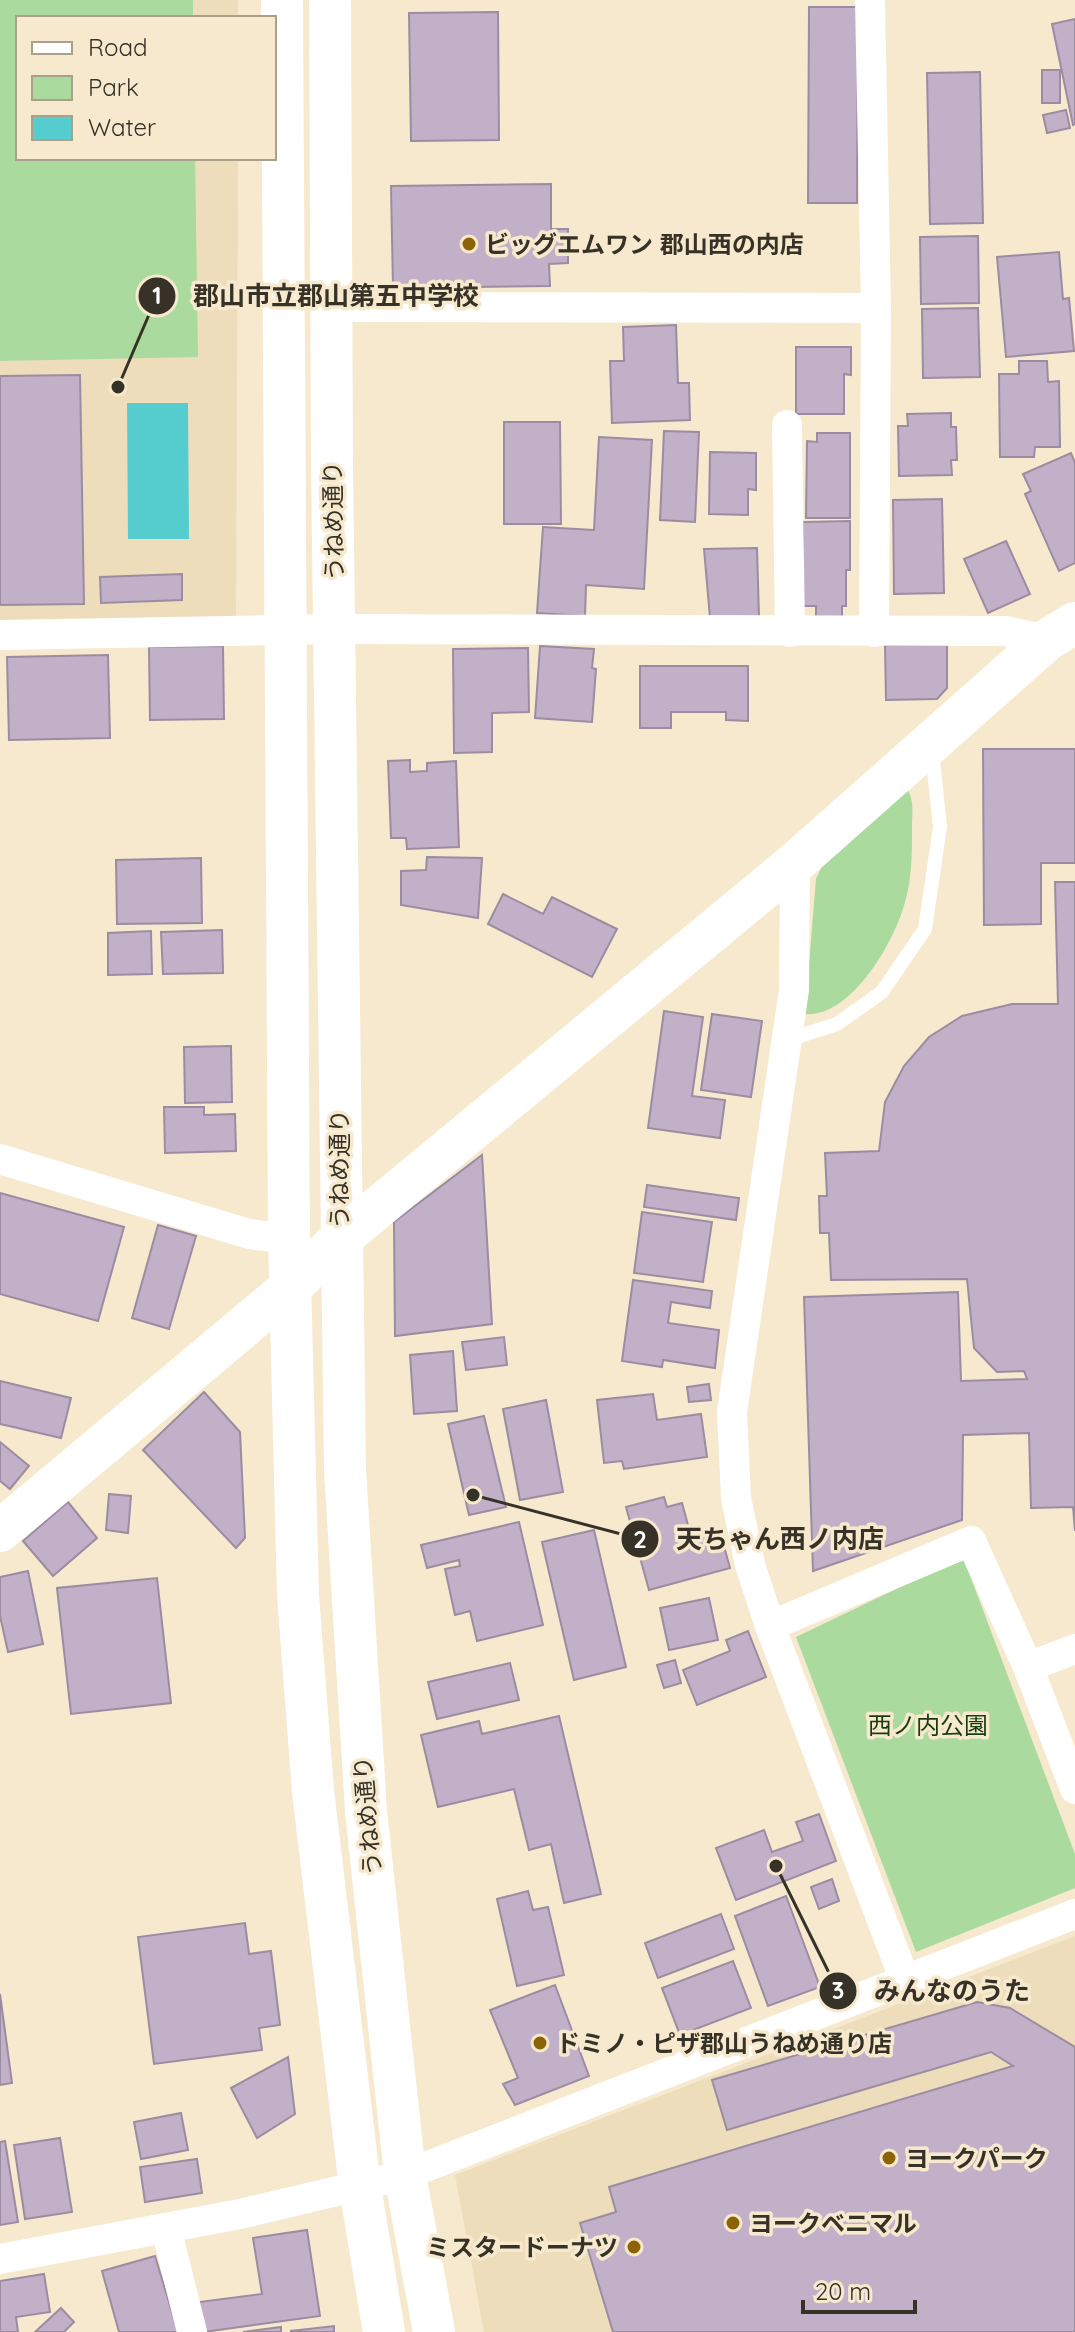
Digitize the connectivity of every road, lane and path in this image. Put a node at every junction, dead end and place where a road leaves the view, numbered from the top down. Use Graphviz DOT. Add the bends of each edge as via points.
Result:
graph roads {
  1 [pos="282,0"];
  2 [pos="330,0"];
  3 [pos="870,0"];
  4 [pos="331,307"];
  5 [pos="876,308"];
  6 [pos="787,425"];
  7 [pos="335,629"];
  8 [pos="284,630"];
  9 [pos="1061,631"];
  10 [pos="790,632"];
  11 [pos="874,632"];
  12 [pos="0,635"];
  13 [pos="930,740"];
  14 [pos="795,863"];
  15 [pos="787,1041"];
  16 [pos="0,1159"];
  17 [pos="289,1239"];
  18 [pos="340,1239"];
  19 [pos="290,1288"];
  20 [pos="0,1531"];
  21 [pos="770,1626"];
  22 [pos="1075,1649"];
  23 [pos="1028,1667"];
  24 [pos="1075,1789"];
  25 [pos="1075,1914"];
  26 [pos="904,1978"];
  27 [pos="405,2175"];
  28 [pos="360,2187"];
  29 [pos="166,2228"];
  30 [pos="0,2259"];
  31 [pos="192,2332"];
  32 [pos="384,2332"];
  33 [pos="434,2332"];
  1 -- 8 [label="street, うねめ通り"];
  2 -- 4 [label="street, うねめ通り"];
  3 -- 5 [label="street"];
  4 -- 5 [label="street"];
  4 -- 7 [label="street, うねめ通り"];
  5 -- 11 [label="street"];
  6 -- 10 [label="street"];
  7 -- 8 [label="street"];
  7 -- 10 [label="street"];
  7 -- 18 [label="street, うねめ通り"];
  8 -- 12 [label="street"];
  8 -- 17 [label="street, うねめ通り"];
  9 -- 11 [label="street"];
  9 -- 13 [label="street"];
  10 -- 11 [label="street"];
  13 -- 14 [label="street"];
  13 -- 15 [label="lane" via="940,827 925,929 882,992 837,1024"];
  14 -- 15 [label="street" via="794,990"];
  14 -- 18 [label="street"];
  15 -- 21 [label="street" via="732,1412 736,1498"];
  16 -- 17 [label="street" via="249,1234"];
  17 -- 19 [label="street, うねめ通り"];
  18 -- 19 [label="street"];
  18 -- 27 [label="street, うねめ通り" via="354,1653"];
  19 -- 20 [label="street"];
  19 -- 28 [label="street, うねめ通り" via="298,1581 311,1761"];
  21 -- 23 [label="street" via="971,1541"];
  21 -- 26 [label="street"];
  22 -- 23 [label="street"];
  23 -- 24 [label="street"];
  25 -- 26 [label="street"];
  26 -- 27 [label="street"];
  27 -- 28 [label="street"];
  27 -- 33 [label="street, うねめ通り"];
  28 -- 29 [label="street"];
  28 -- 32 [label="street, うねめ通り"];
  29 -- 30 [label="street"];
  29 -- 31 [label="street"];
}
